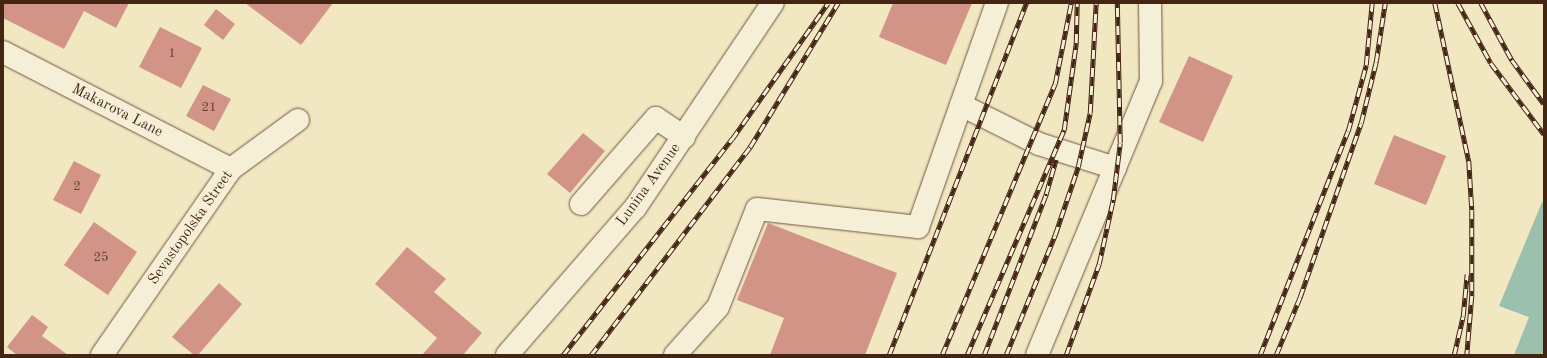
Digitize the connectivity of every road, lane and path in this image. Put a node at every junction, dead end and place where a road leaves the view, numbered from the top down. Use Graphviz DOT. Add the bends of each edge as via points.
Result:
graph roads {
  1 [pos="773,3"];
  2 [pos="997,3"];
  3 [pos="1150,3"];
  4 [pos="3,52"];
  5 [pos="961,105"];
  6 [pos="298,120"];
  7 [pos="684,136"];
  8 [pos="1115,168"];
  9 [pos="231,169"];
  10 [pos="581,204"];
  11 [pos="102,355"];
  12 [pos="508,355"];
  13 [pos="675,355"];
  14 [pos="1037,355"];
  1 -- 7 [label="street, Lunina Avenue"];
  2 -- 5 [label="street"];
  3 -- 8 [label="street" via="1151,81"];
  4 -- 9 [label="street, Makarova Lane"];
  5 -- 8 [label="street" via="1039,144"];
  5 -- 13 [label="street" via="918,227 757,209 718,307"];
  6 -- 9 [label="street, Sevastopolska Street"];
  7 -- 10 [label="street" via="656,118"];
  7 -- 12 [label="street, Lunina Avenue" via="635,208"];
  8 -- 14 [label="street"];
  9 -- 11 [label="street, Sevastopolska Street"];
}
